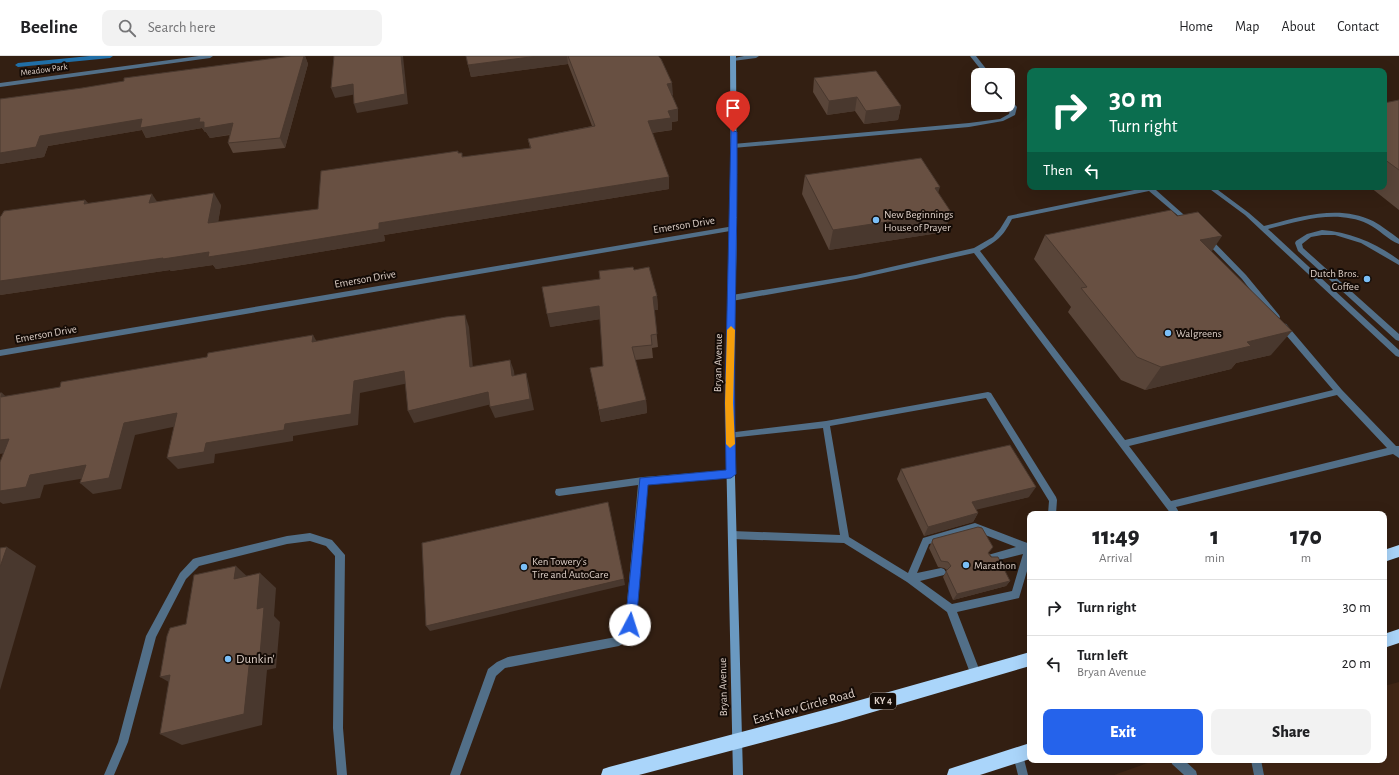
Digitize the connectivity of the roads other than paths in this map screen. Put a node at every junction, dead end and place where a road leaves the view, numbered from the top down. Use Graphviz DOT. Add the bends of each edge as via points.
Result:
graph roads {
  1 [pos="210,56"];
  2 [pos="756,56"];
  3 [pos="973,56"];
  4 [pos="733,57"];
  5 [pos="982,68"];
  6 [pos="0,85"];
  7 [pos="1013,112"];
  8 [pos="733,146"];
  9 [pos="1146,190"];
  10 [pos="1152,190"];
  11 [pos="1214,190"];
  12 [pos="734,228"];
  13 [pos="1263,228"];
  14 [pos="1399,242"];
  15 [pos="976,250"];
  16 [pos="1399,263"];
  17 [pos="732,298"];
  18 [pos="1399,338"];
  19 [pos="0,352"];
  20 [pos="1399,354"];
  21 [pos="1338,392"];
  22 [pos="826,424"];
  23 [pos="730,435"];
  24 [pos="1123,444"];
  25 [pos="1397,451"];
  26 [pos="731,474"];
  27 [pos="643,481"];
  28 [pos="559,492"];
  29 [pos="1169,505"];
  30 [pos="1052,511"];
  31 [pos="1174,511"];
  32 [pos="732,535"];
  33 [pos="845,539"];
  34 [pos="1027,547"];
  35 [pos="1027,549"];
  36 [pos="1399,551"];
  37 [pos="1027,555"];
  38 [pos="1387,555"];
  39 [pos="992,558"];
  40 [pos="941,572"];
  41 [pos="910,579"];
  42 [pos="951,610"];
  43 [pos="1399,636"];
  44 [pos="1387,640"];
  45 [pos="1027,660"];
  46 [pos="976,674"];
  47 [pos="736,742"];
  48 [pos="1024,753"];
  49 [pos="1179,763"];
  50 [pos="1257,763"];
  51 [pos="109,775"];
  52 [pos="342,775"];
  53 [pos="455,775"];
  54 [pos="609,775"];
  55 [pos="738,775"];
  56 [pos="954,775"];
  57 [pos="1023,775"];
  58 [pos="1192,775"];
  59 [pos="1259,775"];
  1 -- 6 [label="street, Meadow Park"];
  2 -- 4 [label="street"];
  3 -- 5 [label="street"];
  4 -- 8 [label="street, Bryan Avenue"];
  7 -- 8 [label="street" via="1012,115 1001,120 969,125"];
  8 -- 12 [label="street, Bryan Avenue"];
  9 -- 15 [label="street" via="1010,217 995,239"];
  10 -- 21 [label="street" via="1197,229 1244,277"];
  11 -- 13 [label="street"];
  12 -- 17 [label="street, Bryan Avenue"];
  12 -- 19 [label="street, Emerson Drive"];
  13 -- 14 [label="street" via="1326,213 1349,215 1370,223"];
  13 -- 20 [label="street"];
  15 -- 17 [label="street" via="856,277"];
  15 -- 24 [label="street"];
  16 -- 18 [label="street" via="1384,251 1351,236 1322,233 1303,238 1298,243 1300,250"];
  17 -- 23 [label="street, Bryan Avenue"];
  21 -- 24 [label="street"];
  21 -- 25 [label="street"];
  22 -- 23 [label="street"];
  22 -- 30 [label="street" via="988,395 1053,500"];
  22 -- 33 [label="street"];
  23 -- 26 [label="street, Bryan Avenue"];
  24 -- 29 [label="street"];
  25 -- 29 [label="street"];
  26 -- 27 [label="street"];
  26 -- 32 [label="street, Bryan Avenue"];
  27 -- 28 [label="street"];
  27 -- 53 [label="street" via="630,625 626,633 619,641 501,665 492,673"];
  29 -- 31 [label="street"];
  32 -- 33 [label="street"];
  32 -- 47 [label="street, Bryan Avenue"];
  33 -- 41 [label="street"];
  34 -- 41 [label="street" via="975,527 926,540"];
  35 -- 39 [label="street"];
  36 -- 38 [label="highway"];
  37 -- 42 [label="street" via="1016,595"];
  40 -- 41 [label="street"];
  41 -- 42 [label="street"];
  42 -- 46 [label="street"];
  43 -- 44 [label="highway"];
  45 -- 46 [label="highway, East New Circle Road / KY 4"];
  46 -- 47 [label="highway, East New Circle Road / KY 4"];
  47 -- 54 [label="highway, East New Circle Road / KY 4"];
  47 -- 55 [label="street, Bryan Avenue"];
  48 -- 56 [label="highway"];
  48 -- 57 [label="street"];
  49 -- 58 [label="street"];
  50 -- 59 [label="street"];
  51 -- 52 [label="street" via="123,742 151,636 183,576 196,562 310,537 329,542 340,555 338,728"];
}
